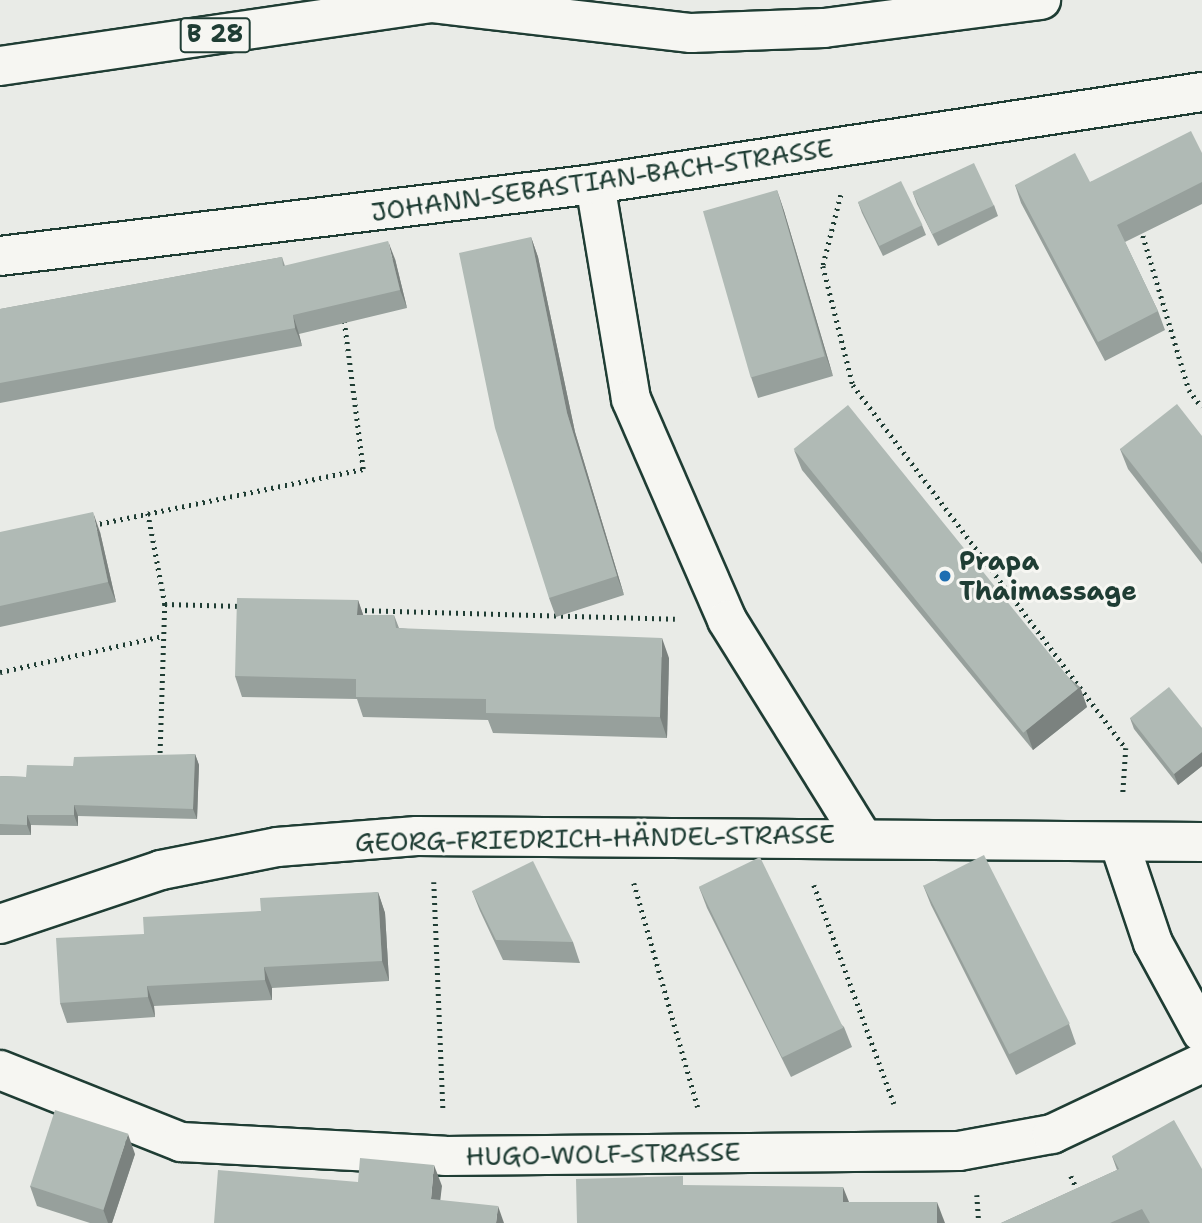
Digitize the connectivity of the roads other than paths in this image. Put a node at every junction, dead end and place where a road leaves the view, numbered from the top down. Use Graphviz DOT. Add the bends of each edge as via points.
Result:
graph roads {
  1 [pos="1041,0"];
  2 [pos="441,1"];
  3 [pos="0,66"];
  4 [pos="1202,92"];
  5 [pos="595,184"];
  6 [pos="0,256"];
  7 [pos="861,835"];
  8 [pos="1202,842"];
  9 [pos="1120,845"];
  10 [pos="0,924"];
  11 [pos="1202,1033"];
  12 [pos="1202,1063"];
  13 [pos="0,1070"];
  1 -- 2 [label="street" via="824,28 691,33"];
  2 -- 3 [label="street, B 28"];
  4 -- 5 [label="street, JOHANN-SEBASTIAN-BACH-STRASSE"];
  5 -- 6 [label="street, JOHANN-SEBASTIAN-BACH-STRASSE"];
  5 -- 7 [label="street" via="631,400 727,620"];
  7 -- 9 [label="street, GEORG-FRIEDRICH-HÄNDEL-STRASSE"];
  7 -- 10 [label="street, GEORG-FRIEDRICH-HÄNDEL-STRASSE" via="432,836 277,847 161,870"];
  8 -- 9 [label="street, GEORG-FRIEDRICH-HÄNDEL-STRASSE"];
  9 -- 11 [label="street" via="1153,943"];
  12 -- 13 [label="street, HUGO-WOLF-STRASSE" via="1052,1134 959,1152 445,1156 181,1142"];
}
